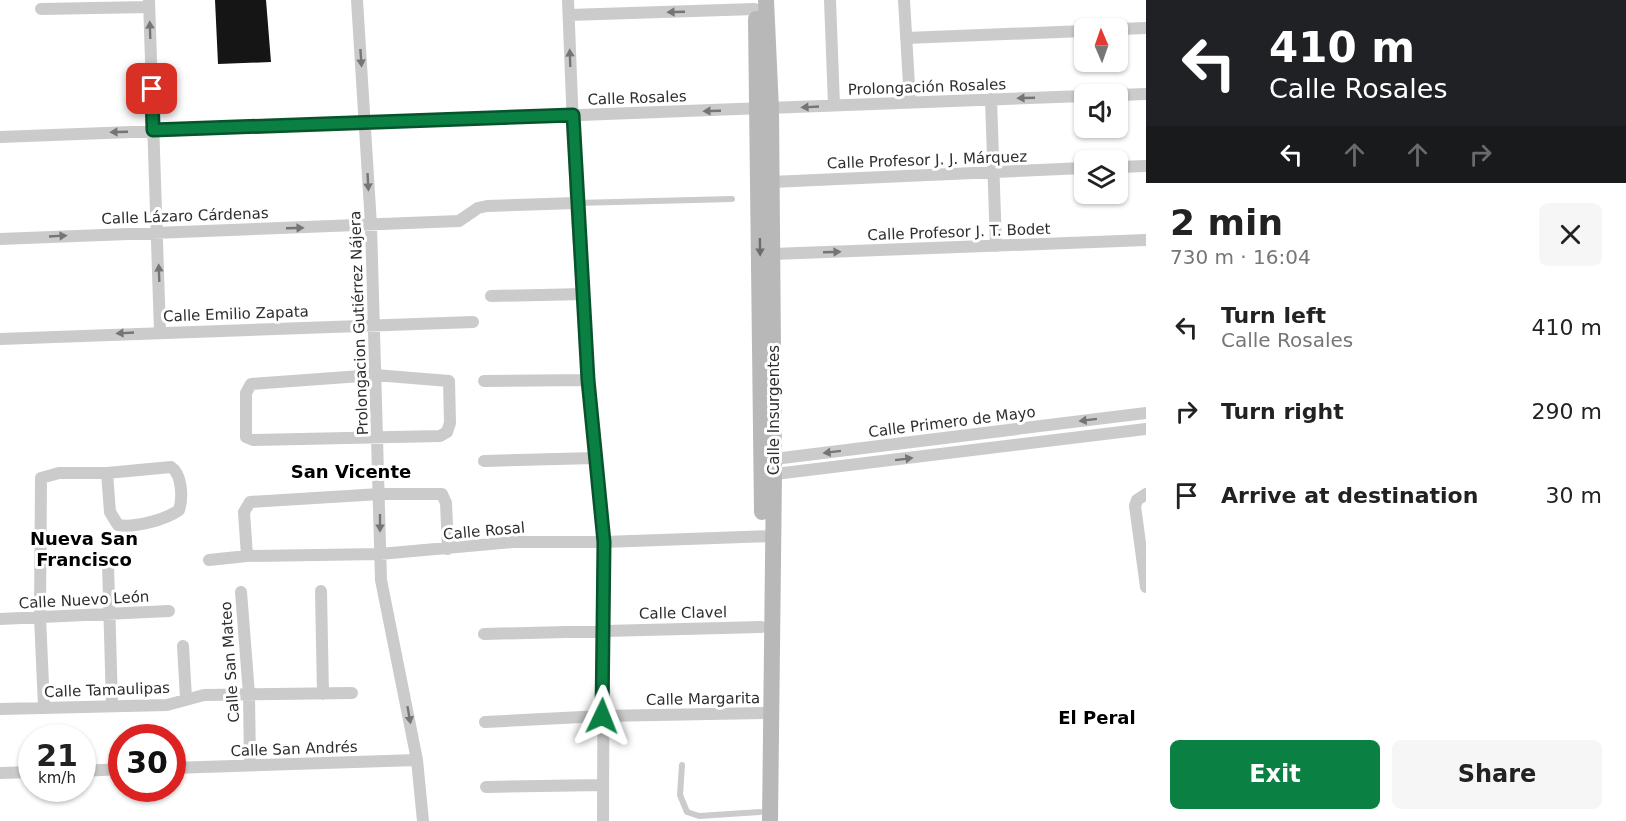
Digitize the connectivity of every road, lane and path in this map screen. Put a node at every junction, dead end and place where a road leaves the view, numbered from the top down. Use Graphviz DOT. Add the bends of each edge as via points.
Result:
graph roads {
  1 [pos="357,0"];
  2 [pos="568,0"];
  3 [pos="830,0"];
  4 [pos="904,0"];
  5 [pos="759,3"];
  6 [pos="149,4"];
  7 [pos="41,9"];
  8 [pos="569,15"];
  9 [pos="1146,28"];
  10 [pos="1128,29"];
  11 [pos="1074,31"];
  12 [pos="906,38"];
  13 [pos="1146,94"];
  14 [pos="1128,95"];
  15 [pos="1074,96"];
  16 [pos="991,99"];
  17 [pos="909,102"];
  18 [pos="834,105"];
  19 [pos="765,109"];
  20 [pos="573,115"];
  21 [pos="365,123"];
  22 [pos="153,130"];
  23 [pos="0,137"];
  24 [pos="1146,166"];
  25 [pos="1128,167"];
  26 [pos="1074,168"];
  27 [pos="993,172"];
  28 [pos="771,182"];
  29 [pos="732,199"];
  30 [pos="576,203"];
  31 [pos="371,225"];
  32 [pos="157,231"];
  33 [pos="0,239"];
  34 [pos="1146,240"];
  35 [pos="996,246"];
  36 [pos="773,254"];
  37 [pos="584,294"];
  38 [pos="491,296"];
  39 [pos="473,322"];
  40 [pos="372,325"];
  41 [pos="160,332"];
  42 [pos="0,339"];
  43 [pos="375,375"];
  44 [pos="588,380"];
  45 [pos="484,381"];
  46 [pos="1146,413"];
  47 [pos="1146,429"];
  48 [pos="378,436"];
  49 [pos="595,458"];
  50 [pos="484,461"];
  51 [pos="768,467"];
  52 [pos="107,473"];
  53 [pos="380,494"];
  54 [pos="1146,494"];
  55 [pos="767,537"];
  56 [pos="604,542"];
  57 [pos="448,549"];
  58 [pos="380,554"];
  59 [pos="247,556"];
  60 [pos="209,560"];
  61 [pos="108,564"];
  62 [pos="1146,587"];
  63 [pos="321,591"];
  64 [pos="241,592"];
  65 [pos="169,611"];
  66 [pos="111,613"];
  67 [pos="40,617"];
  68 [pos="0,619"];
  69 [pos="761,627"];
  70 [pos="605,630"];
  71 [pos="484,634"];
  72 [pos="183,646"];
  73 [pos="352,693"];
  74 [pos="249,694"];
  75 [pos="323,694"];
  76 [pos="186,698"];
  77 [pos="112,705"];
  78 [pos="44,707"];
  79 [pos="0,709"];
  80 [pos="765,713"];
  81 [pos="602,716"];
  82 [pos="485,722"];
  83 [pos="417,760"];
  84 [pos="250,765"];
  85 [pos="682,765"];
  86 [pos="186,767"];
  87 [pos="18,772"];
  88 [pos="0,773"];
  89 [pos="603,785"];
  90 [pos="486,788"];
  91 [pos="763,818"];
  92 [pos="423,821"];
  93 [pos="603,821"];
  1 -- 21 [label="street, Prolongacion Gutiérrez Nájera, one-way"];
  2 -- 8 [label="street"];
  3 -- 18 [label="street"];
  4 -- 12 [label="street"];
  5 -- 8 [label="street, one-way"];
  5 -- 19 [label="main road, Calle Insurgentes"];
  6 -- 7 [label="street"];
  22 -- 6 [label="street, one-way"];
  20 -- 8 [label="street, one-way"];
  9 -- 10 [label="street"];
  11 -- 12 [label="street"];
  12 -- 17 [label="street"];
  13 -- 14 [label="street"];
  15 -- 16 [label="street, Prolongación Rosales, one-way"];
  16 -- 17 [label="street, Prolongación Rosales"];
  16 -- 27 [label="street"];
  17 -- 18 [label="street, Prolongación Rosales"];
  18 -- 19 [label="street, Prolongación Rosales, one-way"];
  19 -- 20 [label="street, Calle Rosales, one-way"];
  19 -- 28 [label="main road, Calle Insurgentes"];
  19 -- 51 [label="main road, Calle Insurgentes, one-way"];
  20 -- 21 [label="street, Calle Rosales"];
  20 -- 30 [label="street"];
  21 -- 22 [label="street, Calle Rosales"];
  21 -- 31 [label="street, Prolongacion Gutiérrez Nájera, one-way"];
  22 -- 23 [label="street, Calle Rosales, one-way"];
  22 -- 32 [label="street"];
  24 -- 25 [label="street"];
  26 -- 27 [label="street, Calle Profesor J. J. Márquez"];
  27 -- 28 [label="street, Calle Profesor J. J. Márquez"];
  27 -- 35 [label="street"];
  28 -- 36 [label="main road, Calle Insurgentes"];
  29 -- 30 [label="lane"];
  30 -- 31 [label="street, Calle Lázaro Cárdenas" via="487,206 459,221"];
  30 -- 37 [label="street"];
  32 -- 31 [label="street, Calle Lázaro Cárdenas, one-way"];
  31 -- 40 [label="street, Prolongacion Gutiérrez Nájera"];
  33 -- 32 [label="street, Calle Lázaro Cárdenas, one-way"];
  41 -- 32 [label="street, one-way"];
  34 -- 35 [label="street, Calle Profesor J. T. Bodet"];
  36 -- 35 [label="street, Calle Profesor J. T. Bodet, one-way"];
  36 -- 51 [label="main road, Calle Insurgentes"];
  37 -- 38 [label="street"];
  37 -- 44 [label="street"];
  39 -- 40 [label="street, Calle Emilio Zapata"];
  40 -- 41 [label="street, Calle Emilio Zapata"];
  40 -- 43 [label="street, Prolongacion Gutiérrez Nájera"];
  41 -- 42 [label="street, Calle Emilio Zapata, one-way"];
  43 -- 48 [label="street, Prolongacion Gutiérrez Nájera"];
  43 -- 48 [label="street" via="445,379 450,384 450,423 444,435"];
  43 -- 48 [label="street" via="251,384 246,393 244,434 253,440"];
  44 -- 45 [label="street"];
  44 -- 49 [label="street"];
  46 -- 51 [label="street, Calle Primero de Mayo, one-way"];
  51 -- 47 [label="street, Calle Primero de Mayo, one-way"];
  48 -- 53 [label="street, Prolongacion Gutiérrez Nájera"];
  49 -- 50 [label="street"];
  49 -- 56 [label="street"];
  51 -- 55 [label="main road, Calle Insurgentes"];
  52 -- 52 [label="street" via="171,467 179,478 179,510 156,519 118,525 110,512"];
  52 -- 67 [label="street" via="48,475 39,482"];
  53 -- 57 [label="street" via="442,494 446,503"];
  53 -- 58 [label="street, Prolongacion Gutiérrez Nájera, one-way"];
  53 -- 59 [label="street" via="250,502 244,512"];
  54 -- 62 [label="street" via="1135,506"];
  55 -- 56 [label="street, Calle Rosal"];
  55 -- 69 [label="main road, Calle Insurgentes"];
  55 -- 80 [label="main road, Calle Insurgentes"];
  56 -- 57 [label="street, Calle Rosal" via="513,542"];
  56 -- 70 [label="street"];
  57 -- 58 [label="street, Calle Rosal"];
  58 -- 59 [label="street, Calle Rosal"];
  58 -- 83 [label="street, Prolongacion Gutiérrez Nájera, one-way" via="384,595"];
  59 -- 60 [label="street, Calle Rosal"];
  61 -- 66 [label="street"];
  63 -- 75 [label="street"];
  64 -- 74 [label="street, Calle San Mateo"];
  65 -- 66 [label="street, Calle Nuevo León"];
  66 -- 67 [label="street, Calle Nuevo León"];
  66 -- 77 [label="street"];
  67 -- 68 [label="street, Calle Nuevo León"];
  67 -- 78 [label="street"];
  69 -- 70 [label="street, Calle Clavel"];
  69 -- 80 [label="main road, Calle Insurgentes"];
  70 -- 71 [label="street, Calle Clavel"];
  70 -- 81 [label="street"];
  72 -- 76 [label="street"];
  73 -- 75 [label="street, Calle Tamaulipas"];
  74 -- 75 [label="street, Calle Tamaulipas"];
  74 -- 76 [label="street, Calle Tamaulipas"];
  74 -- 84 [label="street, Calle San Mateo"];
  76 -- 77 [label="street, Calle Tamaulipas" via="167,705"];
  77 -- 78 [label="street, Calle Tamaulipas"];
  78 -- 79 [label="street, Calle Tamaulipas"];
  80 -- 81 [label="street, Calle Margarita"];
  80 -- 91 [label="main road, Calle Insurgentes"];
  81 -- 82 [label="street, Calle Margarita"];
  81 -- 89 [label="street"];
  83 -- 84 [label="street, Calle San Andrés"];
  83 -- 92 [label="street, Prolongacion Gutiérrez Nájera"];
  84 -- 86 [label="street, Calle San Andrés"];
  85 -- 91 [label="lane" via="680,795 684,808 691,814"];
  87 -- 88 [label="street"];
  89 -- 90 [label="street"];
  89 -- 93 [label="street"];
}
